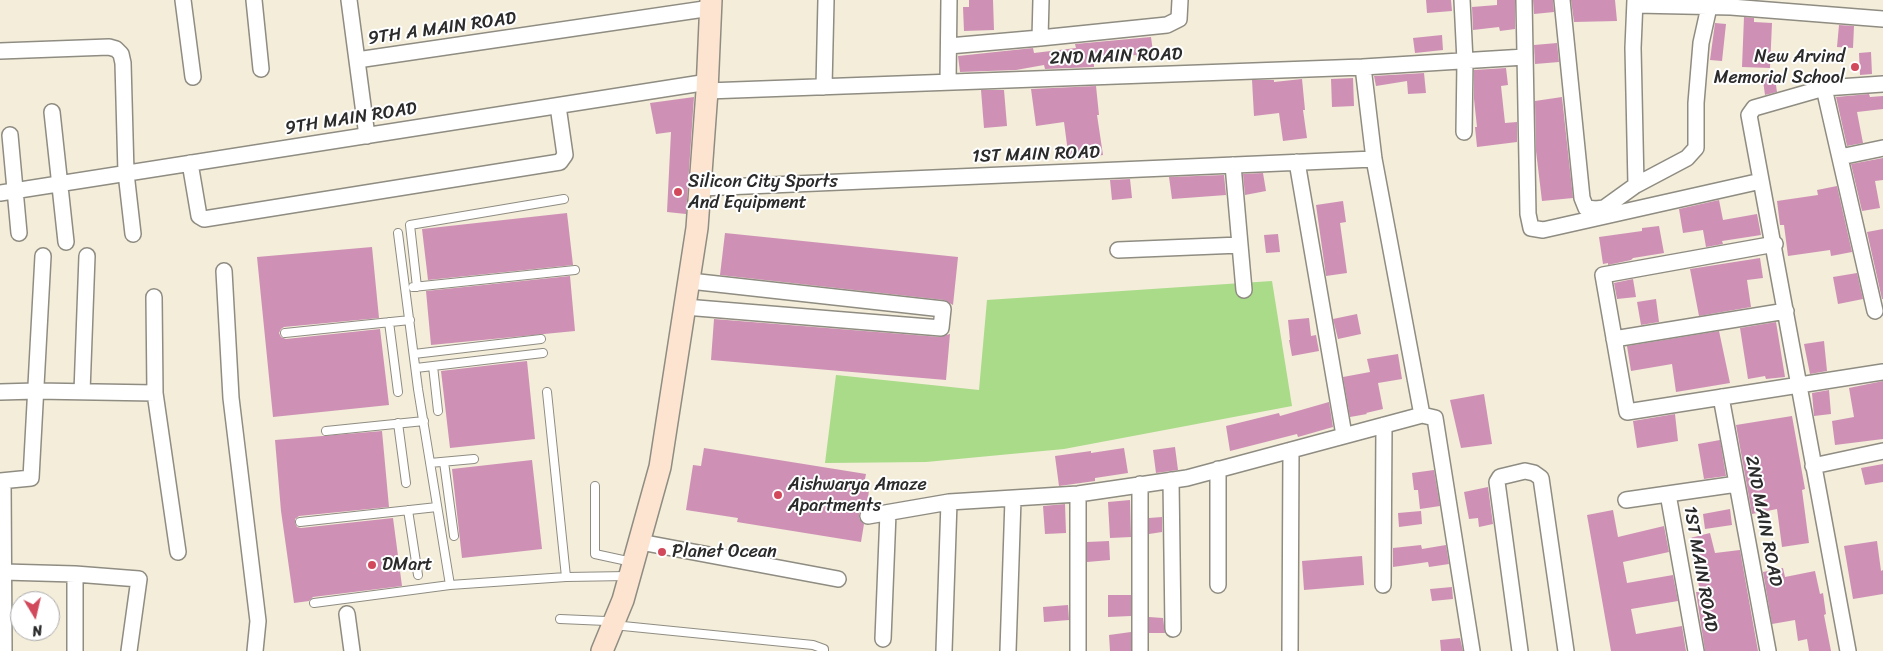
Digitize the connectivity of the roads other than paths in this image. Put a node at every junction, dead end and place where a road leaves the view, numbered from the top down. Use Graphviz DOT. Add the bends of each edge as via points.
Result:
graph roads {
  1 [pos="183,0"];
  2 [pos="254,0"];
  3 [pos="349,0"];
  4 [pos="826,0"];
  5 [pos="949,0"];
  6 [pos="1041,0"];
  7 [pos="1180,0"];
  8 [pos="1462,0"];
  9 [pos="1524,0"];
  10 [pos="1562,0"];
  11 [pos="1636,3"];
  12 [pos="711,4"];
  13 [pos="1709,4"];
  14 [pos="1883,19"];
  15 [pos="1040,38"];
  16 [pos="949,46"];
  17 [pos="0,51"];
  18 [pos="1526,57"];
  19 [pos="357,60"];
  20 [pos="1465,61"];
  21 [pos="1363,67"];
  22 [pos="261,69"];
  23 [pos="193,77"];
  24 [pos="948,82"];
  25 [pos="1883,84"];
  26 [pos="708,87"];
  27 [pos="824,87"];
  28 [pos="1824,88"];
  29 [pos="558,106"];
  30 [pos="52,112"];
  31 [pos="1464,132"];
  32 [pos="10,135"];
  33 [pos="367,136"];
  34 [pos="1883,148"];
  35 [pos="1841,158"];
  36 [pos="1374,159"];
  37 [pos="1297,162"];
  38 [pos="190,164"];
  39 [pos="1233,165"];
  40 [pos="126,173"];
  41 [pos="1761,181"];
  42 [pos="60,184"];
  43 [pos="1636,185"];
  44 [pos="700,188"];
  45 [pos="16,190"];
  46 [pos="0,192"];
  47 [pos="564,199"];
  48 [pos="20,233"];
  49 [pos="398,233"];
  50 [pos="133,234"];
  51 [pos="66,242"];
  52 [pos="1775,244"];
  53 [pos="1240,245"];
  54 [pos="1118,250"];
  55 [pos="43,256"];
  56 [pos="87,256"];
  57 [pos="574,270"];
  58 [pos="224,271"];
  59 [pos="690,281"];
  60 [pos="417,287"];
  61 [pos="406,288"];
  62 [pos="1244,290"];
  63 [pos="154,297"];
  64 [pos="685,306"];
  65 [pos="1786,311"];
  66 [pos="1875,311"];
  67 [pos="410,320"];
  68 [pos="389,322"];
  69 [pos="285,333"];
  70 [pos="1614,339"];
  71 [pos="541,340"];
  72 [pos="543,353"];
  73 [pos="414,354"];
  74 [pos="433,366"];
  75 [pos="416,368"];
  76 [pos="1883,372"];
  77 [pos="1800,385"];
  78 [pos="36,391"];
  79 [pos="0,392"];
  80 [pos="82,392"];
  81 [pos="398,392"];
  82 [pos="547,392"];
  83 [pos="155,393"];
  84 [pos="1720,398"];
  85 [pos="438,411"];
  86 [pos="1422,415"];
  87 [pos="424,421"];
  88 [pos="398,423"];
  89 [pos="1384,425"];
  90 [pos="326,431"];
  91 [pos="1344,435"];
  92 [pos="1291,450"];
  93 [pos="1883,451"];
  94 [pos="474,459"];
  95 [pos="444,462"];
  96 [pos="430,463"];
  97 [pos="1813,466"];
  98 [pos="1218,470"];
  99 [pos="1171,480"];
  100 [pos="2,481"];
  101 [pos="406,483"];
  102 [pos="1140,484"];
  103 [pos="1737,484"];
  104 [pos="595,486"];
  105 [pos="1078,494"];
  106 [pos="1668,494"];
  107 [pos="1013,499"];
  108 [pos="1626,500"];
  109 [pos="949,502"];
  110 [pos="437,507"];
  111 [pos="408,510"];
  112 [pos="888,513"];
  113 [pos="868,516"];
  114 [pos="300,522"];
  115 [pos="454,536"];
  116 [pos="640,542"];
  117 [pos="178,552"];
  118 [pos="632,569"];
  119 [pos="4,572"];
  120 [pos="74,574"];
  121 [pos="418,575"];
  122 [pos="566,577"];
  123 [pos="838,579"];
  124 [pos="450,585"];
  125 [pos="1218,585"];
  126 [pos="1383,585"];
  127 [pos="314,604"];
  128 [pos="347,614"];
  129 [pos="560,619"];
  130 [pos="614,625"];
  131 [pos="1173,629"];
  132 [pos="883,639"];
  133 [pos="787,642"];
  134 [pos="4,651"];
  135 [pos="74,651"];
  136 [pos="129,651"];
  137 [pos="255,651"];
  138 [pos="352,651"];
  139 [pos="602,651"];
  140 [pos="786,651"];
  141 [pos="824,651"];
  142 [pos="944,651"];
  143 [pos="1008,651"];
  144 [pos="1078,651"];
  145 [pos="1140,651"];
  146 [pos="1290,651"];
  147 [pos="1472,651"];
  148 [pos="1520,651"];
  149 [pos="1566,651"];
  150 [pos="1696,651"];
  151 [pos="1768,651"];
  152 [pos="1848,651"];
  1 -- 23 [label="street"];
  2 -- 22 [label="street"];
  3 -- 19 [label="street"];
  4 -- 27 [label="street"];
  5 -- 16 [label="street"];
  6 -- 15 [label="street"];
  7 -- 15 [label="street" via="1179,19 1168,25"];
  8 -- 20 [label="street"];
  9 -- 18 [label="street"];
  10 -- 43 [label="street" via="1584,204 1590,209 1604,208"];
  11 -- 13 [label="street"];
  11 -- 43 [label="street" via="1633,48"];
  12 -- 19 [label="street, 9TH A MAIN ROAD"];
  12 -- 26 [label="street"];
  13 -- 14 [label="street"];
  13 -- 43 [label="street" via="1701,42 1696,148 1687,158"];
  15 -- 16 [label="street"];
  16 -- 24 [label="street"];
  17 -- 40 [label="street" via="116,49 123,63"];
  18 -- 20 [label="street, 2ND MAIN ROAD"];
  18 -- 41 [label="street" via="1528,214 1531,228 1543,230"];
  19 -- 33 [label="street"];
  20 -- 21 [label="street, 2ND MAIN ROAD"];
  20 -- 31 [label="street"];
  21 -- 24 [label="street, 2ND MAIN ROAD"];
  21 -- 36 [label="street"];
  24 -- 27 [label="street, 2ND MAIN ROAD"];
  25 -- 28 [label="street"];
  26 -- 27 [label="street, 2ND MAIN ROAD"];
  26 -- 29 [label="street, 9TH MAIN ROAD"];
  26 -- 44 [label="street"];
  28 -- 35 [label="street"];
  28 -- 41 [label="street" via="1754,108 1749,115"];
  29 -- 33 [label="street, 9TH MAIN ROAD"];
  29 -- 38 [label="street" via="565,154 560,162 204,219 199,216"];
  30 -- 42 [label="street"];
  32 -- 45 [label="street"];
  33 -- 38 [label="street, 9TH MAIN ROAD"];
  34 -- 35 [label="street"];
  35 -- 66 [label="street"];
  36 -- 37 [label="street, 1ST MAIN ROAD"];
  36 -- 86 [label="street"];
  37 -- 39 [label="street, 1ST MAIN ROAD"];
  37 -- 91 [label="street"];
  38 -- 40 [label="street, 9TH MAIN ROAD"];
  39 -- 44 [label="street, 1ST MAIN ROAD"];
  39 -- 53 [label="street"];
  40 -- 42 [label="street, 9TH MAIN ROAD"];
  40 -- 50 [label="street"];
  41 -- 52 [label="street"];
  42 -- 45 [label="street, 9TH MAIN ROAD"];
  42 -- 51 [label="street"];
  44 -- 59 [label="street"];
  45 -- 46 [label="street, 9TH MAIN ROAD"];
  45 -- 48 [label="street"];
  47 -- 60 [label="lane" via="410,225"];
  49 -- 61 [label="lane"];
  52 -- 65 [label="street"];
  52 -- 70 [label="street" via="1603,275"];
  53 -- 54 [label="street"];
  53 -- 62 [label="street"];
  55 -- 78 [label="street"];
  56 -- 80 [label="street"];
  57 -- 60 [label="lane"];
  58 -- 137 [label="street" via="232,398 258,620"];
  59 -- 64 [label="street"];
  59 -- 64 [label="street" via="944,309 942,328"];
  60 -- 61 [label="lane"];
  61 -- 67 [label="lane"];
  63 -- 83 [label="street"];
  64 -- 116 [label="street" via="660,467"];
  65 -- 70 [label="street"];
  65 -- 77 [label="street"];
  67 -- 68 [label="lane"];
  67 -- 73 [label="lane"];
  68 -- 69 [label="lane"];
  68 -- 81 [label="lane"];
  70 -- 84 [label="street" via="1627,412"];
  71 -- 73 [label="lane"];
  72 -- 74 [label="lane"];
  73 -- 75 [label="lane"];
  74 -- 75 [label="lane"];
  74 -- 85 [label="lane"];
  75 -- 87 [label="lane"];
  76 -- 77 [label="street"];
  77 -- 84 [label="street"];
  77 -- 97 [label="street"];
  78 -- 79 [label="street"];
  78 -- 80 [label="street"];
  78 -- 100 [label="street" via="31,478"];
  80 -- 83 [label="street"];
  82 -- 122 [label="lane"];
  83 -- 117 [label="street"];
  84 -- 103 [label="street, 2ND MAIN ROAD"];
  86 -- 89 [label="street"];
  86 -- 147 [label="street" via="1435,418"];
  87 -- 88 [label="lane"];
  87 -- 96 [label="lane"];
  88 -- 90 [label="lane"];
  88 -- 101 [label="lane"];
  89 -- 91 [label="street"];
  89 -- 126 [label="street"];
  91 -- 92 [label="street"];
  92 -- 98 [label="street"];
  92 -- 146 [label="street"];
  93 -- 97 [label="street"];
  94 -- 95 [label="lane"];
  95 -- 96 [label="lane"];
  95 -- 115 [label="lane"];
  96 -- 110 [label="lane"];
  97 -- 152 [label="street"];
  98 -- 99 [label="street"];
  98 -- 125 [label="street"];
  99 -- 102 [label="street"];
  99 -- 131 [label="street"];
  100 -- 119 [label="street"];
  102 -- 105 [label="street"];
  102 -- 145 [label="street"];
  103 -- 106 [label="street"];
  103 -- 151 [label="street, 2ND MAIN ROAD"];
  104 -- 118 [label="lane" via="595,554"];
  105 -- 107 [label="street"];
  105 -- 144 [label="street"];
  106 -- 108 [label="street"];
  106 -- 150 [label="street, 1ST MAIN ROAD"];
  107 -- 109 [label="street"];
  107 -- 143 [label="street"];
  109 -- 112 [label="street"];
  109 -- 142 [label="street"];
  110 -- 111 [label="lane"];
  110 -- 124 [label="lane"];
  111 -- 114 [label="lane"];
  111 -- 121 [label="lane"];
  112 -- 113 [label="street"];
  112 -- 132 [label="street"];
  116 -- 118 [label="street"];
  116 -- 123 [label="street"];
  118 -- 122 [label="lane"];
  118 -- 130 [label="street"];
  119 -- 120 [label="street"];
  119 -- 134 [label="street"];
  120 -- 135 [label="street"];
  120 -- 136 [label="street" via="139,579"];
  122 -- 124 [label="lane"];
  124 -- 127 [label="lane"];
  128 -- 138 [label="street"];
  129 -- 130 [label="lane" via="606,621"];
  130 -- 133 [label="lane"];
  130 -- 139 [label="street"];
  133 -- 140 [label="lane"];
  133 -- 141 [label="lane" via="814,644"];
  148 -- 149 [label="street" via="1498,482 1500,477 1525,471 1541,478"];
}
